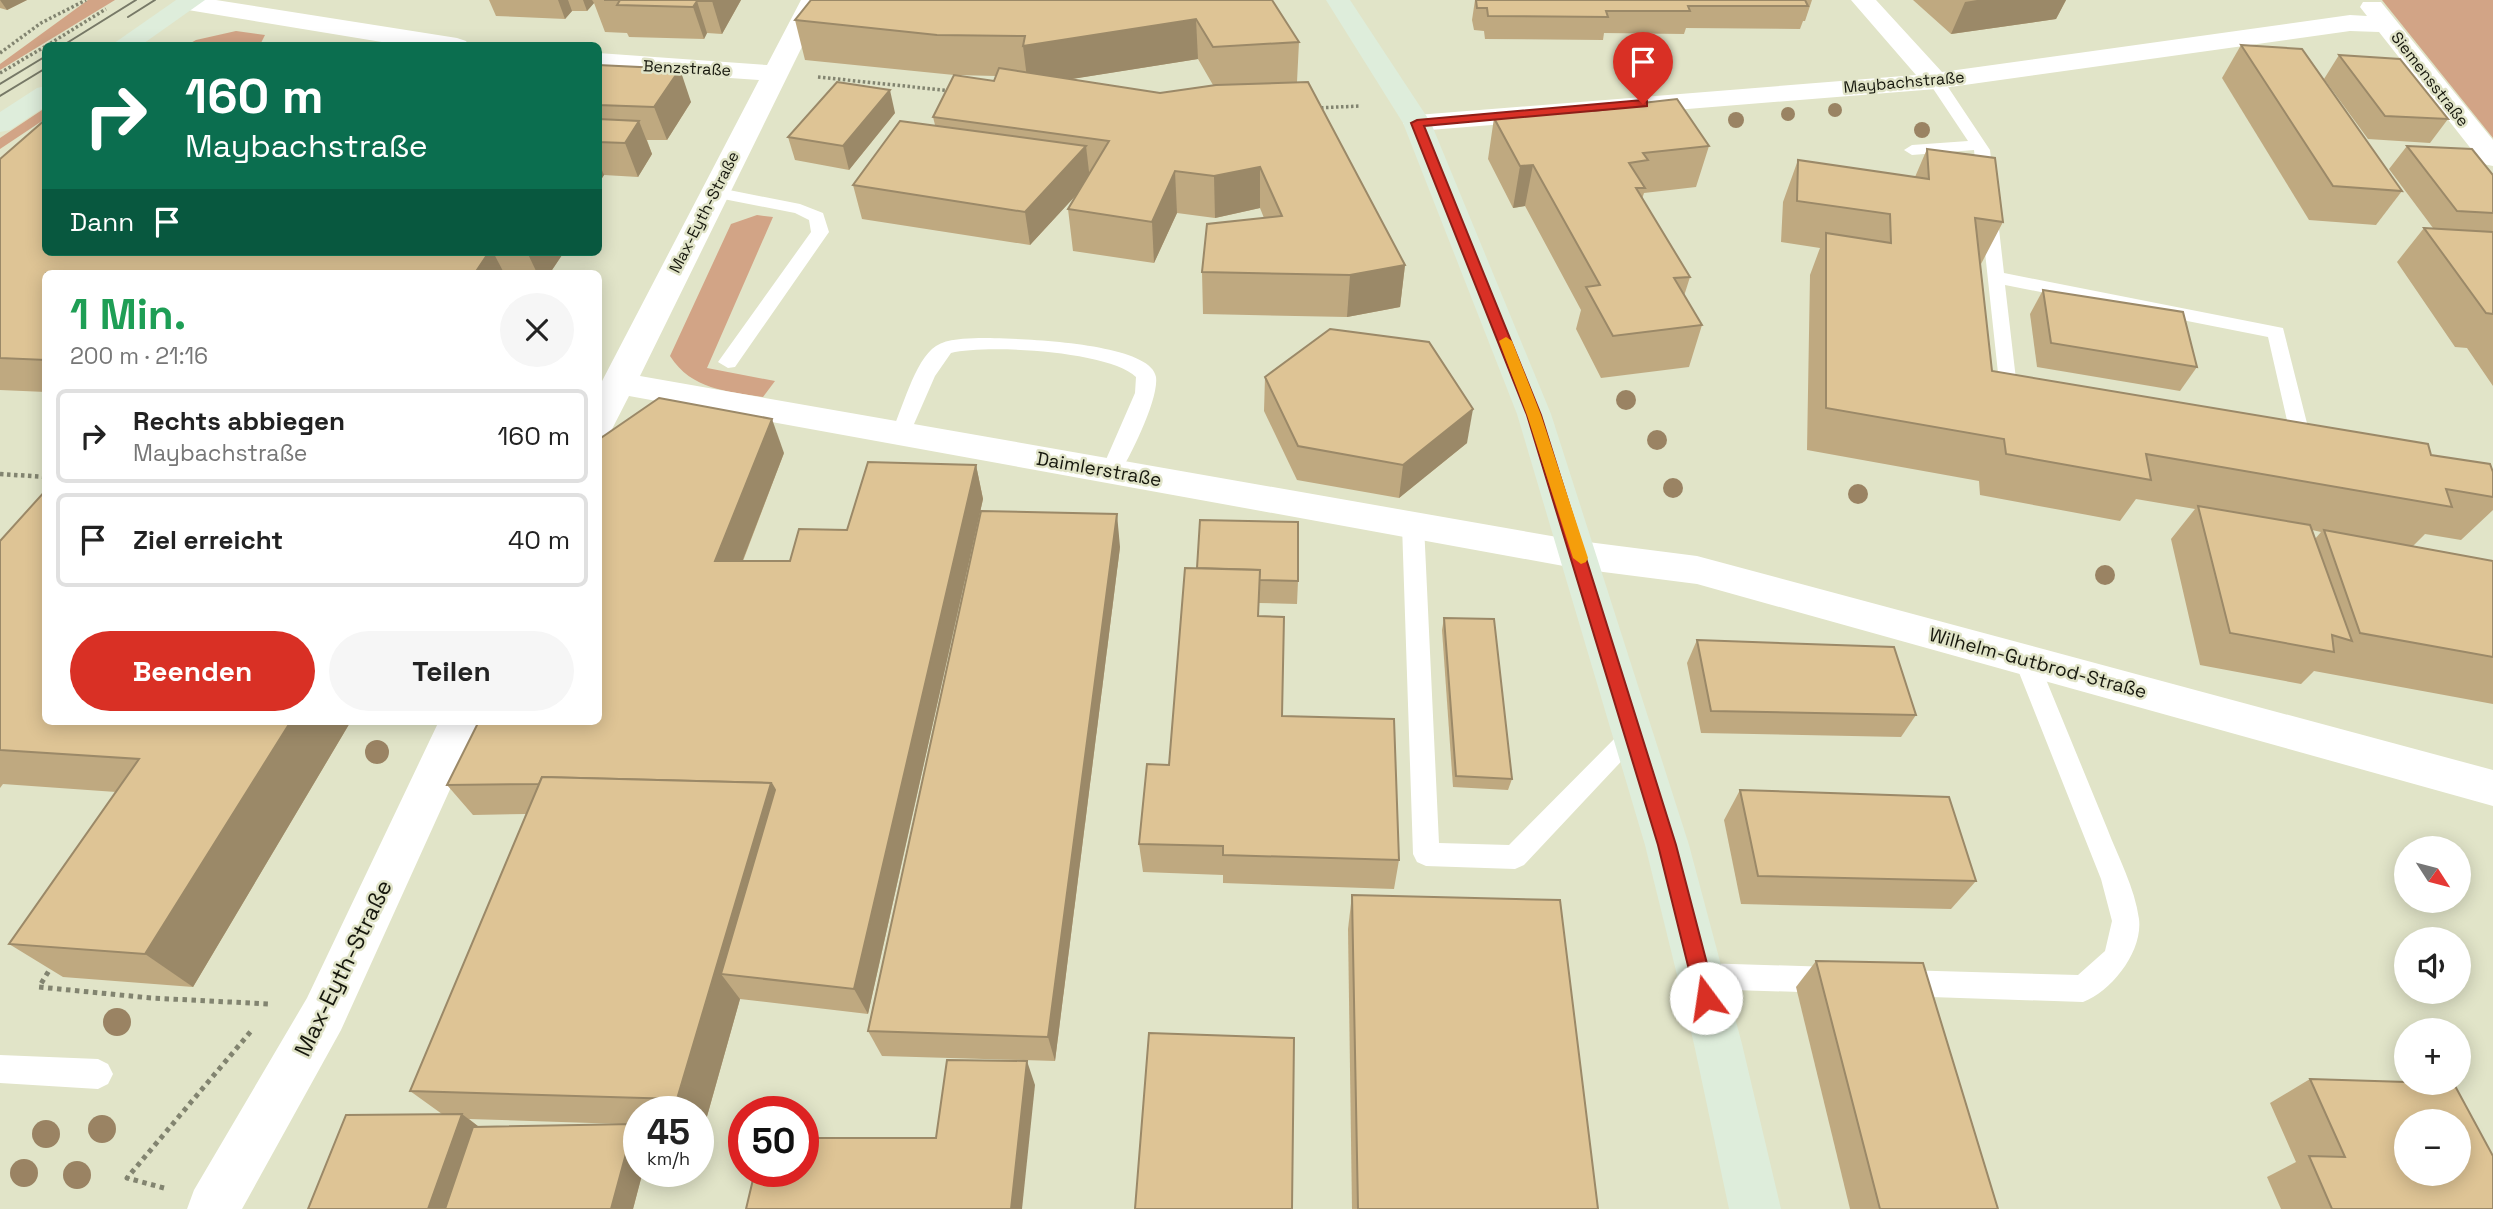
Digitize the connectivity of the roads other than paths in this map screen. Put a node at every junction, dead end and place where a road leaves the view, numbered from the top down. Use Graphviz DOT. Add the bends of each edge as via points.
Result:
graph roads {
  1 [pos="813,0"];
  2 [pos="1338,0"];
  3 [pos="1863,0"];
  4 [pos="2366,0"];
  5 [pos="191,2"];
  6 [pos="2388,25"];
  7 [pos="128,42"];
  8 [pos="433,42"];
  9 [pos="602,61"];
  10 [pos="775,73"];
  11 [pos="1936,80"];
  12 [pos="42,97"];
  13 [pos="1411,113"];
  14 [pos="0,124"];
  15 [pos="1978,145"];
  16 [pos="1912,150"];
  17 [pos="2493,159"];
  18 [pos="714,192"];
  19 [pos="1995,277"];
  20 [pos="728,362"];
  21 [pos="618,383"];
  22 [pos="2022,409"];
  23 [pos="602,417"];
  24 [pos="900,435"];
  25 [pos="2280,456"];
  26 [pos="1111,471"];
  27 [pos="1413,525"];
  28 [pos="1580,555"];
  29 [pos="2026,660"];
  30 [pos="458,725"];
  31 [pos="1634,735"];
  32 [pos="2493,788"];
  33 [pos="1700,976"];
  34 [pos="1851,981"];
  35 [pos="1878,982"];
  36 [pos="0,1069"];
  37 [pos="98,1074"];
  38 [pos="213,1209"];
  39 [pos="1755,1209"];
  1 -- 10 [label="street, Max-Eyth-Straße"];
  2 -- 13 [label="main road"];
  3 -- 11 [label="street"];
  4 -- 6 [label="street, Siemensstraße"];
  5 -- 7 [label="main road"];
  5 -- 8 [label="street"];
  6 -- 11 [label="street, Maybachstraße" via="2350,23"];
  6 -- 17 [label="street, Siemensstraße"];
  9 -- 10 [label="street, Benzstraße"];
  10 -- 18 [label="street, Max-Eyth-Straße"];
  11 -- 13 [label="street, Maybachstraße"];
  11 -- 15 [label="lane"];
  12 -- 14 [label="main road"];
  13 -- 28 [label="main road" via="1534,415"];
  15 -- 16 [label="lane"];
  15 -- 19 [label="lane"];
  18 -- 20 [label="lane" via="800,209 817,217 820,232"];
  18 -- 21 [label="street, Max-Eyth-Straße"];
  19 -- 22 [label="lane" via="2009,407"];
  19 -- 25 [label="lane" via="2276,332 2307,461"];
  21 -- 23 [label="street, Max-Eyth-Straße"];
  21 -- 24 [label="street, Daimlerstraße"];
  24 -- 26 [label="street, Daimlerstraße"];
  24 -- 26 [label="lane" via="934,358 946,348 965,342 1051,348 1133,363 1146,375 1145,393"];
  26 -- 27 [label="street, Daimlerstraße"];
  27 -- 28 [label="street, Daimlerstraße"];
  27 -- 31 [label="lane" via="1426,854 1514,857"];
  28 -- 29 [label="street, Wilhelm-Gutbrod-Straße" via="1697,570"];
  28 -- 31 [label="main road"];
  29 -- 32 [label="street, Wilhelm-Gutbrod-Straße"];
  29 -- 35 [label="lane" via="2114,879 2126,921 2118,958 2083,989"];
  30 -- 38 [label="street, Max-Eyth-Straße" via="324,1014"];
  31 -- 33 [label="main road"];
  33 -- 34 [label="lane"];
  33 -- 39 [label="main road"];
  36 -- 37 [label="lane"];
}
